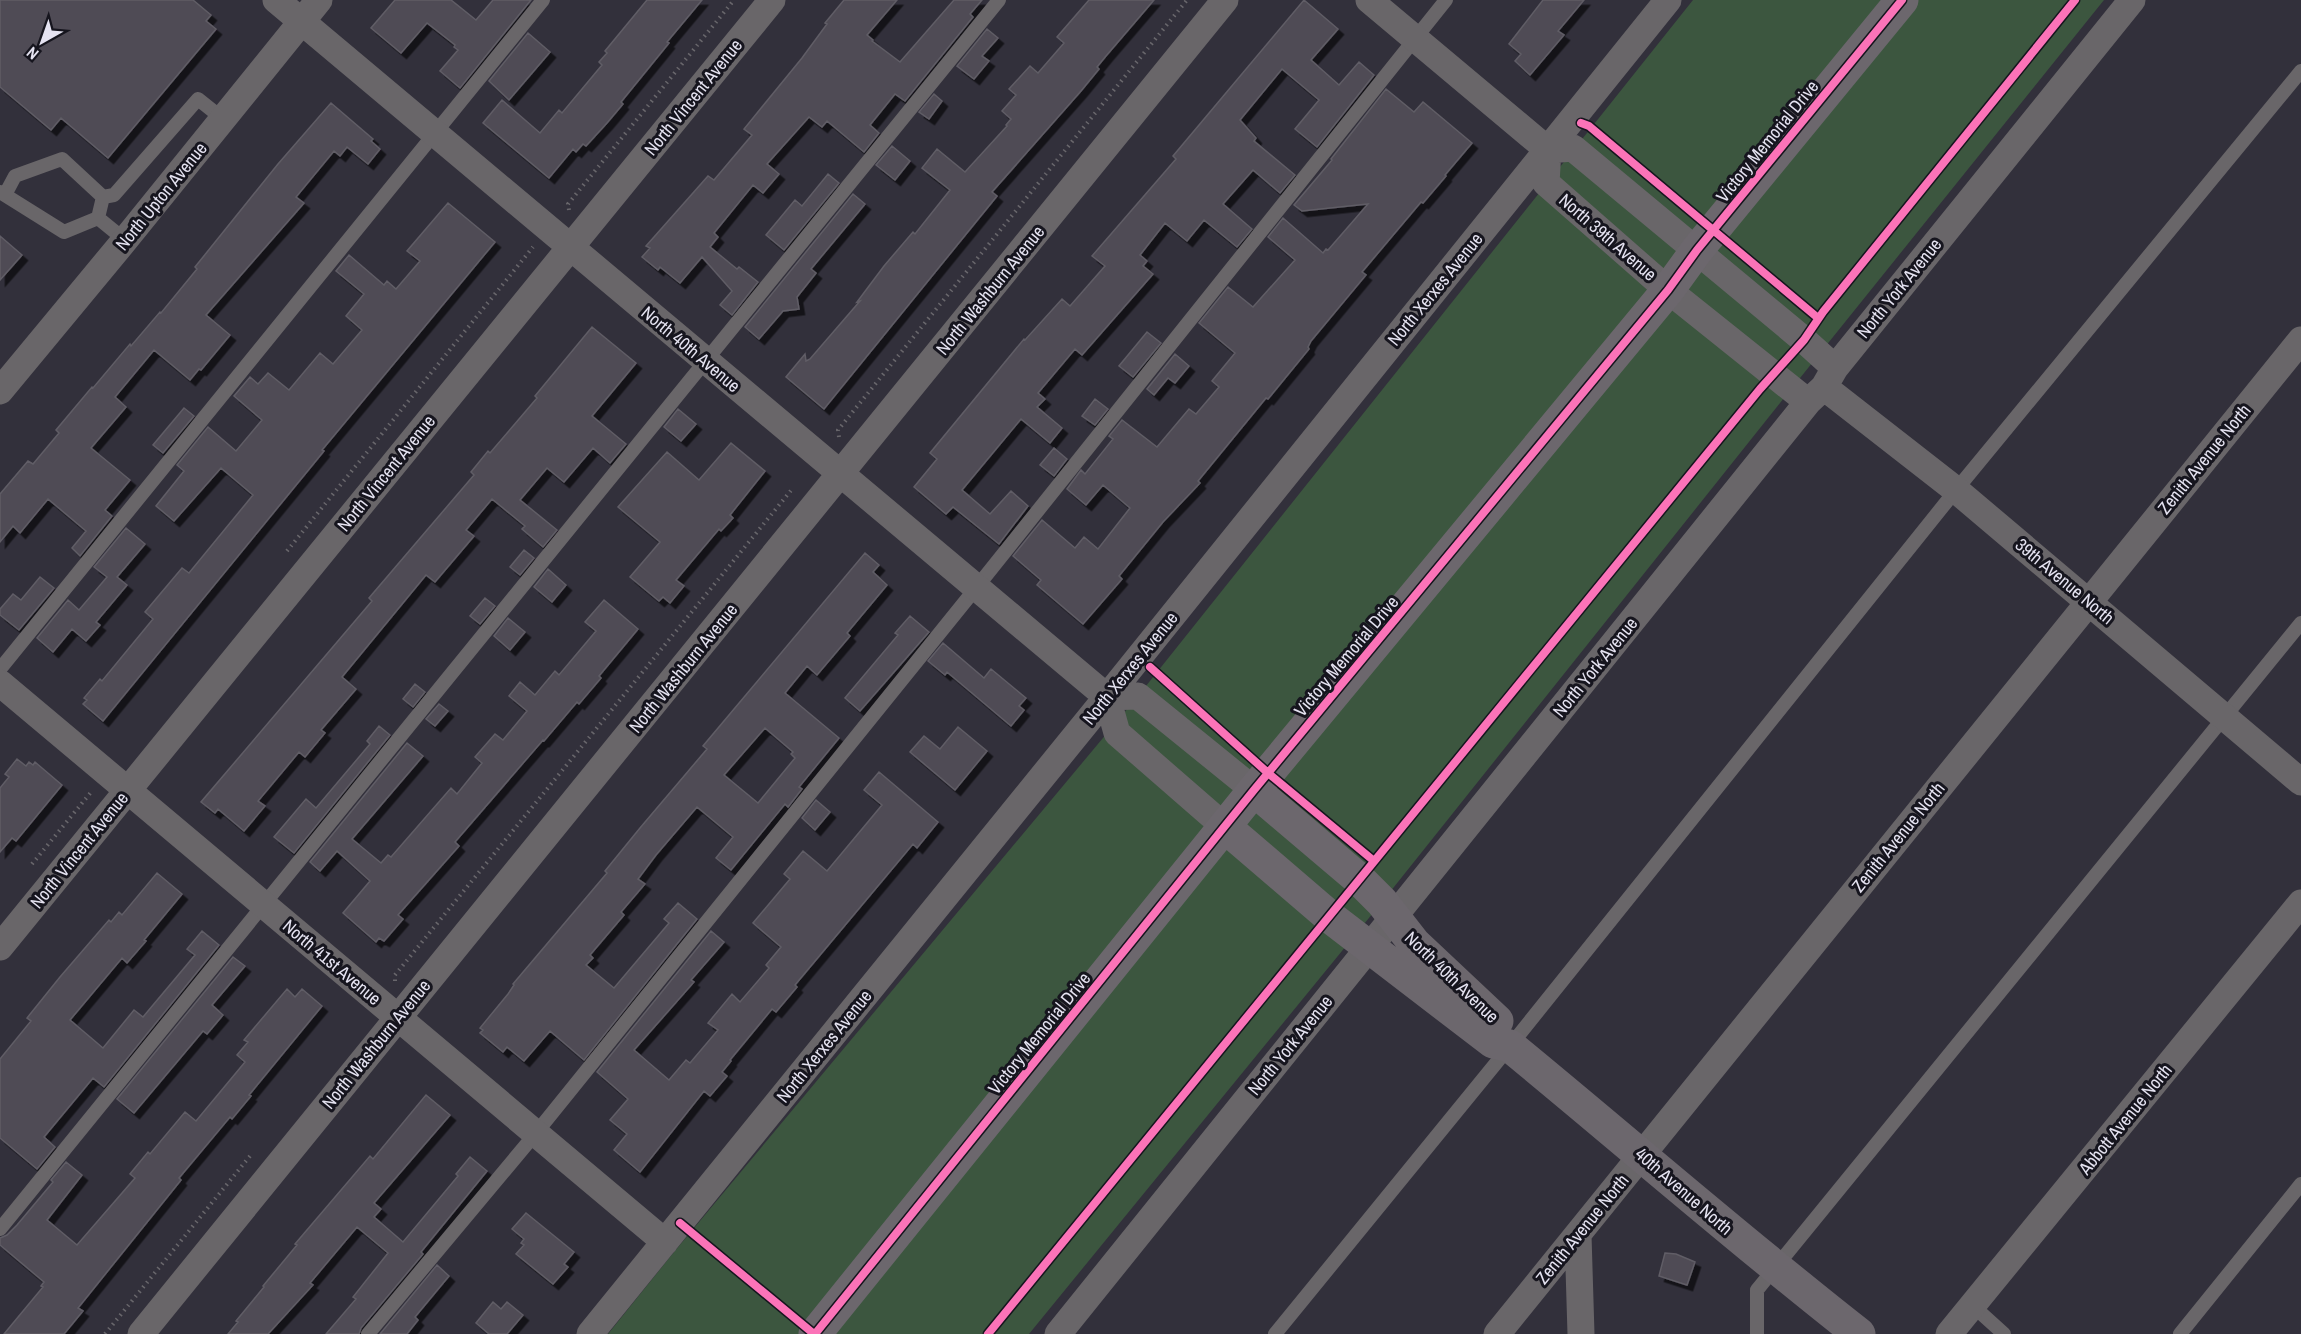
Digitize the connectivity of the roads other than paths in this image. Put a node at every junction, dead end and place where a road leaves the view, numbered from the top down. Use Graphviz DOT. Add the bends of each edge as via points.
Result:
graph roads {
  1 [pos="276,0"];
  2 [pos="319,0"];
  3 [pos="543,0"];
  4 [pos="772,0"];
  5 [pos="999,0"];
  6 [pos="1225,0"];
  7 [pos="1369,0"];
  8 [pos="1446,0"];
  9 [pos="1668,0"];
  10 [pos="1902,0"];
  11 [pos="2132,0"];
  12 [pos="302,22"];
  13 [pos="1415,38"];
  14 [pos="2301,71"];
  15 [pos="223,119"];
  16 [pos="435,133"];
  17 [pos="1548,150"];
  18 [pos="3,193"];
  19 [pos="103,197"];
  20 [pos="98,218"];
  21 [pos="125,240"];
  22 [pos="571,247"];
  23 [pos="1697,250"];
  24 [pos="1668,290"];
  25 [pos="2301,340"];
  26 [pos="706,362"];
  27 [pos="1822,386"];
  28 [pos="0,391"];
  29 [pos="841,474"];
  30 [pos="1956,489"];
  31 [pos="976,588"];
  32 [pos="2088,601"];
  33 [pos="2301,623"];
  34 [pos="0,669"];
  35 [pos="0,683"];
  36 [pos="1107,697"];
  37 [pos="2224,717"];
  38 [pos="2301,782"];
  39 [pos="128,790"];
  40 [pos="1254,790"];
  41 [pos="1225,826"];
  42 [pos="2301,903"];
  43 [pos="263,904"];
  44 [pos="1394,918"];
  45 [pos="1370,946"];
  46 [pos="0,947"];
  47 [pos="398,1018"];
  48 [pos="1510,1046"];
  49 [pos="536,1133"];
  50 [pos="1642,1154"];
  51 [pos="2301,1184"];
  52 [pos="0,1229"];
  53 [pos="1578,1235"];
  54 [pos="665,1242"];
  55 [pos="1775,1269"];
  56 [pos="1972,1305"];
  57 [pos="141,1334"];
  58 [pos="368,1334"];
  59 [pos="590,1334"];
  60 [pos="815,1334"];
  61 [pos="1058,1334"];
  62 [pos="1275,1334"];
  63 [pos="1497,1334"];
  64 [pos="1581,1334"];
  65 [pos="1757,1334"];
  66 [pos="1859,1334"];
  67 [pos="1949,1334"];
  68 [pos="2004,1334"];
  69 [pos="2180,1334"];
  1 -- 12 [label="street, North 40th Avenue"];
  2 -- 12 [label="street, North Upton Avenue"];
  3 -- 16 [label="lane"];
  4 -- 22 [label="street, North Vincent Avenue"];
  5 -- 26 [label="lane"];
  6 -- 29 [label="street, North Washburn Avenue"];
  7 -- 13 [label="street"];
  8 -- 13 [label="lane"];
  9 -- 17 [label="street, North Xerxes Avenue"];
  10 -- 23 [label="street, Victory Memorial Drive"];
  11 -- 27 [label="street, North York Avenue"];
  12 -- 15 [label="street, North Upton Avenue"];
  12 -- 16 [label="street, North 40th Avenue"];
  13 -- 17 [label="street"];
  13 -- 31 [label="lane"];
  14 -- 30 [label="lane"];
  15 -- 19 [label="lane" via="198,99 114,195"];
  15 -- 21 [label="street, North Upton Avenue"];
  16 -- 22 [label="street, North 40th Avenue"];
  16 -- 34 [label="lane"];
  17 -- 23 [label="street" via="1573,148"];
  17 -- 24 [label="street, North 39th Avenue" via="1546,183"];
  17 -- 36 [label="street, North Xerxes Avenue"];
  18 -- 19 [label="lane" via="15,176 62,159"];
  18 -- 20 [label="lane" via="64,232"];
  19 -- 20 [label="lane"];
  20 -- 21 [label="lane"];
  21 -- 28 [label="street, North Upton Avenue"];
  22 -- 26 [label="street, North 40th Avenue"];
  22 -- 39 [label="street, North Vincent Avenue"];
  23 -- 24 [label="street, Victory Memorial Drive"];
  23 -- 27 [label="street" via="1804,339"];
  24 -- 27 [label="street, North 39th Avenue"];
  24 -- 40 [label="street, Victory Memorial Drive"];
  25 -- 32 [label="street, Zenith Avenue North"];
  26 -- 29 [label="street, North 40th Avenue"];
  26 -- 43 [label="lane"];
  27 -- 30 [label="street, 39th Avenue North"];
  27 -- 44 [label="street, North York Avenue"];
  29 -- 31 [label="street, North 40th Avenue"];
  29 -- 47 [label="street, North Washburn Avenue"];
  30 -- 32 [label="street, 39th Avenue North"];
  30 -- 48 [label="lane"];
  31 -- 36 [label="street, North 40th Avenue"];
  31 -- 49 [label="lane"];
  32 -- 37 [label="street, 39th Avenue North"];
  32 -- 50 [label="street, Zenith Avenue North"];
  33 -- 37 [label="lane"];
  35 -- 39 [label="street, North 41st Avenue"];
  36 -- 40 [label="street, North 40th Avenue" via="1138,696"];
  36 -- 41 [label="street, North 40th Avenue" via="1117,733"];
  36 -- 54 [label="street, North Xerxes Avenue"];
  37 -- 38 [label="street, 39th Avenue North"];
  37 -- 55 [label="lane"];
  39 -- 43 [label="street, North 41st Avenue"];
  39 -- 46 [label="street, North Vincent Avenue"];
  40 -- 41 [label="street, Victory Memorial Drive"];
  40 -- 44 [label="street, North 40th Avenue" via="1360,880"];
  41 -- 45 [label="street, North 40th Avenue" via="1330,917"];
  41 -- 60 [label="street, Victory Memorial Drive"];
  42 -- 56 [label="street, Abbott Avenue North"];
  43 -- 47 [label="street, North 41st Avenue"];
  43 -- 52 [label="lane"];
  44 -- 45 [label="street, North York Avenue"];
  44 -- 48 [label="street, North 40th Avenue" via="1414,943 1504,1028"];
  45 -- 48 [label="street, North 40th Avenue" via="1493,1042"];
  45 -- 61 [label="street, North York Avenue"];
  47 -- 49 [label="street, North 41st Avenue"];
  47 -- 57 [label="street, North Washburn Avenue"];
  48 -- 50 [label="street, 40th Avenue North"];
  48 -- 62 [label="lane"];
  49 -- 54 [label="street, North 41st Avenue"];
  49 -- 58 [label="lane"];
  50 -- 53 [label="street, Zenith Avenue North"];
  50 -- 55 [label="street, 40th Avenue North"];
  51 -- 69 [label="lane"];
  53 -- 63 [label="street, Zenith Avenue North"];
  53 -- 64 [label="street"];
  54 -- 59 [label="street, North Xerxes Avenue"];
  55 -- 65 [label="lane" via="1757,1290"];
  55 -- 66 [label="street, 40th Avenue North"];
  56 -- 67 [label="street, Abbott Avenue North"];
  56 -- 68 [label="lane"];
}
